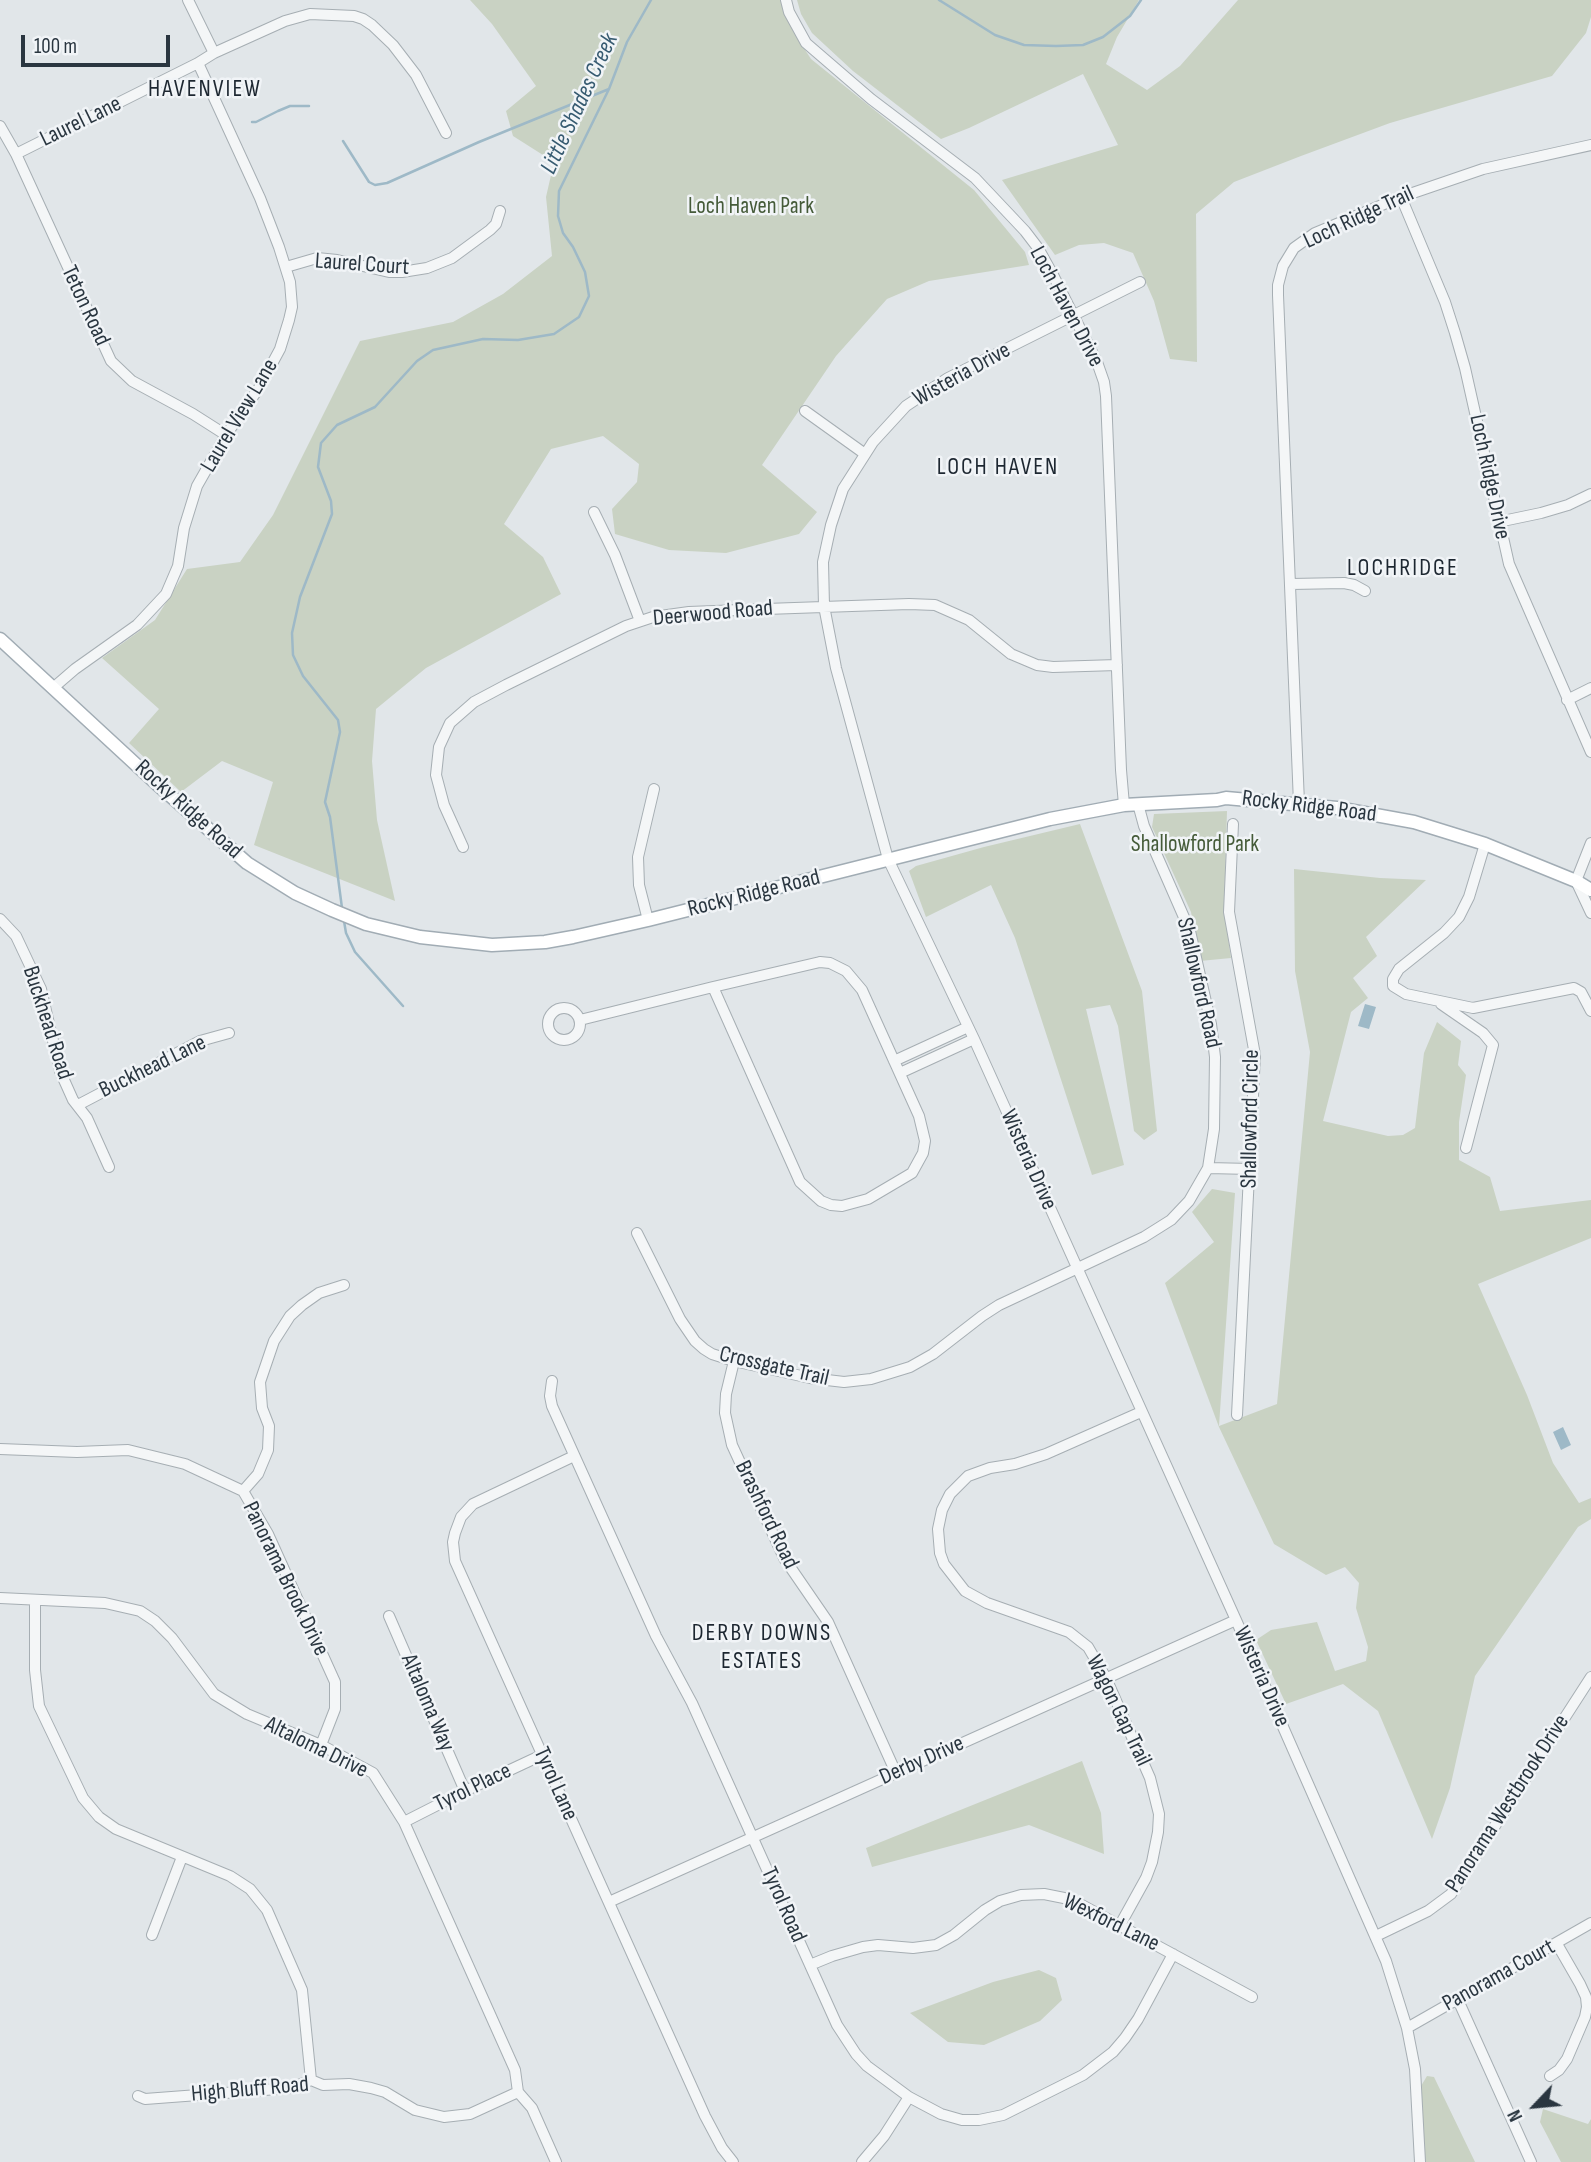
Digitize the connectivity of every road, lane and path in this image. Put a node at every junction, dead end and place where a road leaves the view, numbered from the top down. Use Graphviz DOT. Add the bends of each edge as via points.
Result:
graph roads {
  1 [pos="188,0"];
  2 [pos="786,0"];
  3 [pos="214,53"];
  4 [pos="198,63"];
  5 [pos="0,126"];
  6 [pos="446,133"];
  7 [pos="1591,145"];
  8 [pos="16,154"];
  9 [pos="1401,197"];
  10 [pos="500,211"];
  11 [pos="286,267"];
  12 [pos="1140,282"];
  13 [pos="1073,316"];
  14 [pos="805,411"];
  15 [pos="226,435"];
  16 [pos="865,454"];
  17 [pos="1591,495"];
  18 [pos="594,512"];
  19 [pos="1498,522"];
  20 [pos="1291,584"];
  21 [pos="1365,591"];
  22 [pos="824,606"];
  23 [pos="640,621"];
  24 [pos="0,639"];
  25 [pos="1117,665"];
  26 [pos="53,688"];
  27 [pos="1591,688"];
  28 [pos="1567,700"];
  29 [pos="1591,752"];
  30 [pos="654,789"];
  31 [pos="1299,803"];
  32 [pos="1139,804"];
  33 [pos="1124,805"];
  34 [pos="1233,824"];
  35 [pos="1591,843"];
  36 [pos="1485,844"];
  37 [pos="463,846"];
  38 [pos="888,859"];
  39 [pos="1576,881"];
  40 [pos="1591,890"];
  41 [pos="1591,913"];
  42 [pos="0,919"];
  43 [pos="648,920"];
  44 [pos="713,987"];
  45 [pos="1435,1000"];
  46 [pos="1591,1011"];
  47 [pos="580,1020"];
  48 [pos="968,1027"];
  49 [pos="229,1033"];
  50 [pos="974,1039"];
  51 [pos="894,1061"];
  52 [pos="900,1073"];
  53 [pos="78,1105"];
  54 [pos="1466,1148"];
  55 [pos="109,1167"];
  56 [pos="1208,1168"];
  57 [pos="1251,1169"];
  58 [pos="637,1233"];
  59 [pos="1076,1268"];
  60 [pos="344,1285"];
  61 [pos="734,1361"];
  62 [pos="552,1381"];
  63 [pos="1141,1412"];
  64 [pos="1237,1415"];
  65 [pos="0,1449"];
  66 [pos="574,1457"];
  67 [pos="243,1492"];
  68 [pos="0,1598"];
  69 [pos="35,1600"];
  70 [pos="389,1616"];
  71 [pos="1236,1620"];
  72 [pos="1591,1677"];
  73 [pos="1106,1678"];
  74 [pos="321,1745"];
  75 [pos="542,1755"];
  76 [pos="896,1773"];
  77 [pos="465,1791"];
  78 [pos="404,1822"];
  79 [pos="752,1837"];
  80 [pos="182,1857"];
  81 [pos="608,1902"];
  82 [pos="1591,1923"];
  83 [pos="1120,1925"];
  84 [pos="152,1935"];
  85 [pos="1376,1936"];
  86 [pos="1558,1944"];
  87 [pos="1173,1954"];
  88 [pos="810,1965"];
  89 [pos="1252,1997"];
  90 [pos="1458,2000"];
  91 [pos="1407,2028"];
  92 [pos="1550,2077"];
  93 [pos="310,2080"];
  94 [pos="518,2092"];
  95 [pos="138,2096"];
  96 [pos="909,2097"];
  97 [pos="556,2162"];
  98 [pos="733,2162"];
  99 [pos="862,2162"];
  100 [pos="1420,2162"];
  101 [pos="1531,2162"];
  1 -- 3 [label="street"];
  2 -- 13 [label="street, Loch Haven Drive" via="806,43 975,178 1019,225 1038,248"];
  3 -- 4 [label="street, Laurel Lane"];
  3 -- 6 [label="street, Laurel Lane" via="310,14 363,19 416,75"];
  4 -- 8 [label="street, Laurel Lane"];
  4 -- 11 [label="street, Laurel View Lane"];
  5 -- 8 [label="street, Teton Road"];
  7 -- 9 [label="street, Loch Ridge Trail" via="1483,169"];
  8 -- 15 [label="street, Teton Road" via="116,368"];
  9 -- 19 [label="street, Loch Ridge Drive" via="1455,333"];
  9 -- 20 [label="street, Loch Ridge Trail" via="1305,239 1288,256 1280,275"];
  10 -- 11 [label="street, Laurel Court" via="490,230 452,258 427,268 389,272 326,258"];
  11 -- 15 [label="street, Laurel View Lane" via="292,307 280,349 260,388"];
  12 -- 13 [label="street, Wisteria Drive"];
  13 -- 16 [label="street, Wisteria Drive" via="948,378 906,406"];
  13 -- 25 [label="street, Loch Haven Drive" via="1104,382"];
  14 -- 16 [label="street"];
  15 -- 26 [label="street, Laurel View Lane" via="193,498 178,566 166,594 137,625"];
  16 -- 22 [label="street, Wisteria Drive" via="843,489 831,525 823,562"];
  17 -- 19 [label="street"];
  18 -- 23 [label="street"];
  19 -- 28 [label="street, Loch Ridge Drive" via="1517,586"];
  20 -- 21 [label="street" via="1344,583"];
  20 -- 31 [label="street, Loch Ridge Trail"];
  22 -- 23 [label="street, Deerwood Road" via="689,612"];
  22 -- 25 [label="street, Deerwood Road" via="935,605 969,620 1011,654 1037,665"];
  22 -- 38 [label="street, Wisteria Drive" via="836,668"];
  23 -- 37 [label="street, Deerwood Road" via="474,702 450,723 439,747 436,775"];
  24 -- 26 [label="main road, Rocky Ridge Road"];
  25 -- 33 [label="street, Loch Haven Drive"];
  26 -- 43 [label="main road, Rocky Ridge Road" via="233,853 276,882 355,919 393,931 472,944 573,937"];
  27 -- 28 [label="street"];
  28 -- 29 [label="street, Loch Ridge Drive"];
  30 -- 43 [label="street" via="638,857"];
  31 -- 32 [label="main road, Rocky Ridge Road" via="1226,798"];
  31 -- 36 [label="main road, Rocky Ridge Road" via="1401,819"];
  32 -- 33 [label="main road, Rocky Ridge Road"];
  32 -- 56 [label="street, Shallowford Road" via="1190,931 1211,1024 1214,1129"];
  33 -- 38 [label="main road, Rocky Ridge Road"];
  34 -- 57 [label="street, Shallowford Circle" via="1229,912 1255,1055"];
  35 -- 39 [label="street"];
  36 -- 39 [label="main road, Rocky Ridge Road"];
  36 -- 45 [label="street" via="1459,917 1393,979 1393,986 1405,994"];
  38 -- 43 [label="main road, Rocky Ridge Road"];
  38 -- 48 [label="street, Wisteria Drive"];
  39 -- 40 [label="main road, Rocky Ridge Road"];
  39 -- 41 [label="street"];
  42 -- 53 [label="street, Buckhead Road" via="16,936 41,989 60,1071"];
  44 -- 47 [label="street"];
  44 -- 51 [label="street" via="811,963 838,966 862,990"];
  44 -- 52 [label="street" via="800,1182 821,1201 854,1204 902,1180 918,1165 925,1141 923,1129"];
  45 -- 46 [label="street" via="1474,1008 1574,988"];
  45 -- 54 [label="street" via="1483,1032 1493,1045"];
  48 -- 50 [label="street, Wisteria Drive"];
  48 -- 51 [label="street"];
  49 -- 53 [label="street, Buckhead Lane" via="201,1041"];
  50 -- 52 [label="street"];
  50 -- 59 [label="street, Wisteria Drive"];
  51 -- 52 [label="street"];
  53 -- 55 [label="street, Buckhead Road"];
  56 -- 57 [label="street"];
  56 -- 59 [label="street, Shallowford Road" via="1189,1202 1160,1228"];
  57 -- 64 [label="street, Shallowford Circle"];
  58 -- 61 [label="street, Crossgate Trail" via="695,1341 712,1354"];
  59 -- 61 [label="street, Crossgate Trail" via="999,1305 933,1354 884,1376 830,1381"];
  59 -- 63 [label="street, Wisteria Drive"];
  60 -- 67 [label="street" via="319,1293 302,1305 274,1341 260,1382 269,1426 268,1450 258,1474"];
  61 -- 76 [label="street, Brashford Road" via="725,1413 732,1445 784,1559 828,1622"];
  62 -- 66 [label="street, Tyrol Road" via="552,1406"];
  63 -- 71 [label="street, Wisteria Drive"];
  63 -- 73 [label="street, Wagon Gap Trail" via="1046,1454 968,1476 950,1494 939,1520 940,1553 965,1591 1069,1632 1088,1647"];
  65 -- 67 [label="street, Panorama Brook Drive" via="128,1450 185,1464"];
  66 -- 75 [label="street, Tyrol Lane" via="473,1504 461,1517 453,1542 458,1571"];
  66 -- 79 [label="street, Tyrol Road"];
  67 -- 74 [label="street, Panorama Brook Drive" via="268,1534 334,1682 335,1709"];
  68 -- 69 [label="street, Altaloma Drive"];
  69 -- 74 [label="street, Altaloma Drive" via="105,1603 139,1611 172,1638 214,1694 247,1714"];
  69 -- 80 [label="street" via="39,1706 83,1798 116,1829"];
  70 -- 77 [label="street, Altaloma Way"];
  71 -- 73 [label="street, Derby Drive"];
  71 -- 85 [label="street, Wisteria Drive"];
  72 -- 85 [label="street, Panorama Westbrook Drive" via="1451,1894 1428,1911"];
  73 -- 76 [label="street, Derby Drive"];
  73 -- 83 [label="street, Wagon Gap Trail" via="1150,1779 1159,1814 1152,1862"];
  74 -- 78 [label="street, Altaloma Drive" via="373,1773"];
  75 -- 77 [label="street, Tyrol Place"];
  75 -- 81 [label="street, Tyrol Lane"];
  76 -- 79 [label="street, Derby Drive"];
  77 -- 78 [label="street, Tyrol Place"];
  78 -- 94 [label="street, Altaloma Drive" via="515,2070"];
  79 -- 81 [label="street, Derby Drive"];
  79 -- 88 [label="street, Tyrol Road"];
  80 -- 84 [label="street"];
  80 -- 93 [label="street" via="230,1876 250,1889 267,1910 302,1990"];
  81 -- 98 [label="street, Tyrol Lane" via="705,2116"];
  82 -- 86 [label="street, Panorama Court"];
  83 -- 87 [label="street, Wexford Lane"];
  83 -- 88 [label="street, Wexford Lane" via="1064,1898 1034,1893 992,1905 936,1945 863,1947"];
  85 -- 91 [label="street, Wisteria Drive"];
  86 -- 90 [label="street, Panorama Court"];
  86 -- 92 [label="street" via="1587,2007 1567,2059"];
  87 -- 89 [label="street, Wexford Lane"];
  87 -- 96 [label="street, Tyrol Road" via="1125,2038 1100,2064 1066,2084 1003,2115 979,2120 951,2118"];
  88 -- 96 [label="street, Tyrol Road" via="837,2025 856,2054"];
  90 -- 91 [label="street, Panorama Court"];
  90 -- 101 [label="street"];
  91 -- 100 [label="street, Wisteria Drive" via="1415,2069"];
  93 -- 94 [label="street, High Bluff Road" via="371,2088 415,2110 444,2116 470,2114"];
  93 -- 95 [label="street, High Bluff Road" via="291,2088"];
  94 -- 97 [label="street, Altaloma Drive" via="531,2108"];
  96 -- 99 [label="street"];
}
